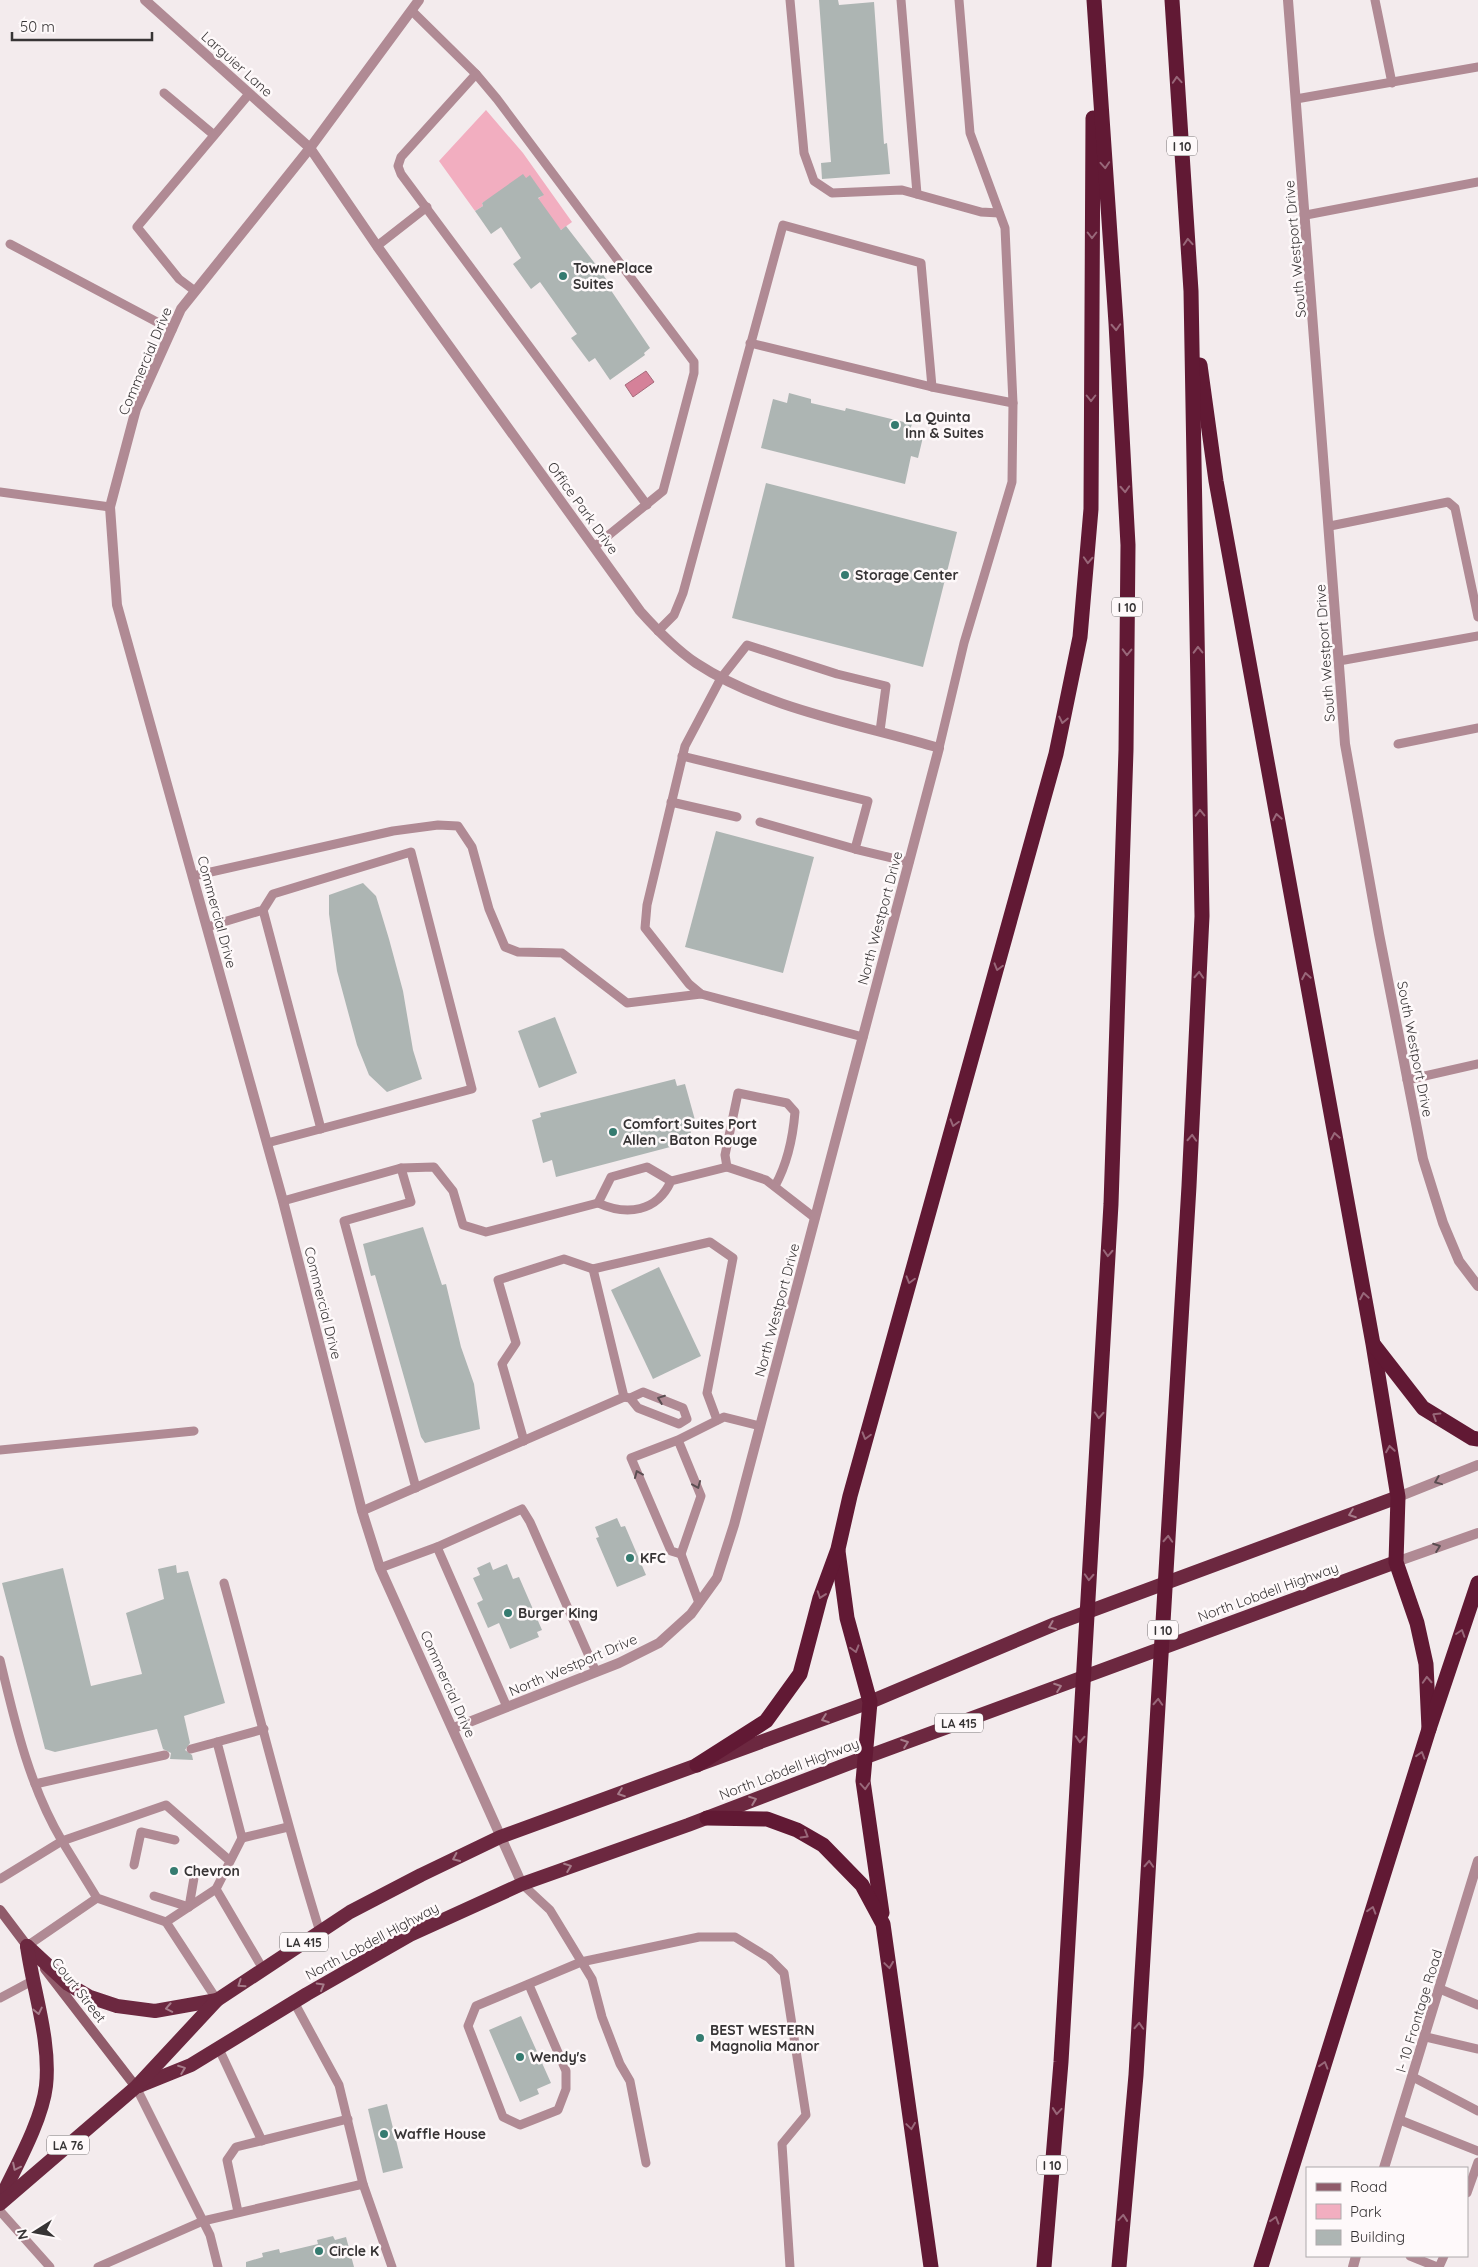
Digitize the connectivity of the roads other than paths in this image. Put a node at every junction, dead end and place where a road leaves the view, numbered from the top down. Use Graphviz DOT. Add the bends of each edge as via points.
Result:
graph roads {
  1 [pos="145,0"];
  2 [pos="419,0"];
  3 [pos="790,0"];
  4 [pos="901,0"];
  5 [pos="959,0"];
  6 [pos="1172,0"];
  7 [pos="1288,0"];
  8 [pos="1375,0"];
  9 [pos="1094,6"];
  10 [pos="412,11"];
  11 [pos="1478,67"];
  12 [pos="476,74"];
  13 [pos="1392,83"];
  14 [pos="164,92"];
  15 [pos="250,94"];
  16 [pos="1296,99"];
  17 [pos="214,135"];
  18 [pos="310,148"];
  19 [pos="1478,182"];
  20 [pos="916,194"];
  21 [pos="427,208"];
  22 [pos="999,213"];
  23 [pos="1306,215"];
  24 [pos="10,244"];
  25 [pos="377,246"];
  26 [pos="195,291"];
  27 [pos="1191,291"];
  28 [pos="172,330"];
  29 [pos="750,343"];
  30 [pos="932,387"];
  31 [pos="1013,403"];
  32 [pos="0,492"];
  33 [pos="647,505"];
  34 [pos="110,507"];
  35 [pos="1330,526"];
  36 [pos="594,547"];
  37 [pos="1478,617"];
  38 [pos="658,631"];
  39 [pos="1478,636"];
  40 [pos="1339,661"];
  41 [pos="721,678"];
  42 [pos="1478,728"];
  43 [pos="880,731"];
  44 [pos="1398,744"];
  45 [pos="939,748"];
  46 [pos="682,756"];
  47 [pos="671,802"];
  48 [pos="737,817"];
  49 [pos="760,822"];
  50 [pos="855,848"];
  51 [pos="909,862"];
  52 [pos="193,876"];
  53 [pos="263,910"];
  54 [pos="207,927"];
  55 [pos="701,994"];
  56 [pos="863,1037"];
  57 [pos="1478,1064"];
  58 [pos="1407,1080"];
  59 [pos="321,1129"];
  60 [pos="267,1143"];
  61 [pos="727,1167"];
  62 [pos="401,1168"];
  63 [pos="671,1181"];
  64 [pos="774,1186"];
  65 [pos="283,1201"];
  66 [pos="598,1203"];
  67 [pos="815,1218"];
  68 [pos="593,1270"];
  69 [pos="1478,1286"];
  70 [pos="1373,1344"];
  71 [pos="627,1398"];
  72 [pos="687,1419"];
  73 [pos="717,1420"];
  74 [pos="760,1426"];
  75 [pos="702,1428"];
  76 [pos="194,1431"];
  77 [pos="1478,1439"];
  78 [pos="678,1440"];
  79 [pos="524,1441"];
  80 [pos="0,1450"];
  81 [pos="1478,1465"];
  82 [pos="416,1488"];
  83 [pos="1398,1497"];
  84 [pos="362,1511"];
  85 [pos="1478,1532"];
  86 [pos="437,1547"];
  87 [pos="838,1550"];
  88 [pos="681,1554"];
  89 [pos="1396,1562"];
  90 [pos="380,1568"];
  91 [pos="1478,1583"];
  92 [pos="224,1584"];
  93 [pos="699,1603"];
  94 [pos="0,1660"];
  95 [pos="596,1672"];
  96 [pos="870,1702"];
  97 [pos="508,1707"];
  98 [pos="454,1728"];
  99 [pos="264,1729"];
  100 [pos="1429,1729"];
  101 [pos="217,1742"];
  102 [pos="191,1749"];
  103 [pos="165,1755"];
  104 [pos="867,1757"];
  105 [pos="697,1765"];
  106 [pos="35,1784"];
  107 [pos="130,1817"];
  108 [pos="707,1818"];
  109 [pos="288,1827"];
  110 [pos="141,1832"];
  111 [pos="500,1837"];
  112 [pos="242,1838"];
  113 [pos="175,1840"];
  114 [pos="62,1841"];
  115 [pos="230,1861"];
  116 [pos="1478,1861"];
  117 [pos="134,1865"];
  118 [pos="195,1872"];
  119 [pos="0,1878"];
  120 [pos="522,1884"];
  121 [pos="216,1889"];
  122 [pos="154,1896"];
  123 [pos="97,1898"];
  124 [pos="189,1907"];
  125 [pos="1,1914"];
  126 [pos="166,1922"];
  127 [pos="883,1924"];
  128 [pos="320,1932"];
  129 [pos="27,1946"];
  130 [pos="581,1962"];
  131 [pos="263,1970"];
  132 [pos="32,1981"];
  133 [pos="528,1985"];
  134 [pos="1440,1989"];
  135 [pos="0,1998"];
  136 [pos="217,2000"];
  137 [pos="294,2002"];
  138 [pos="1478,2005"];
  139 [pos="1426,2037"];
  140 [pos="219,2049"];
  141 [pos="1478,2049"];
  142 [pos="1413,2076"];
  143 [pos="136,2087"];
  144 [pos="1478,2111"];
  145 [pos="348,2119"];
  146 [pos="1400,2120"];
  147 [pos="262,2141"];
  148 [pos="1478,2151"];
  149 [pos="646,2162"];
  150 [pos="1478,2162"];
  151 [pos="1384,2167"];
  152 [pos="364,2184"];
  153 [pos="1468,2190"];
  154 [pos="0,2200"];
  155 [pos="0,2204"];
  156 [pos="0,2212"];
  157 [pos="238,2212"];
  158 [pos="203,2221"];
  159 [pos="1413,2257"];
  160 [pos="50,2267"];
  161 [pos="98,2267"];
  162 [pos="218,2267"];
  163 [pos="392,2267"];
  164 [pos="790,2267"];
  165 [pos="931,2267"];
  166 [pos="1044,2267"];
  167 [pos="1119,2267"];
  168 [pos="1260,2267"];
  169 [pos="1438,2267"];
  1 -- 15 [label="street, Larguier Lane"];
  2 -- 10 [label="street, Commercial Drive"];
  3 -- 20 [label="lane" via="804,153 814,181 832,193 902,190"];
  4 -- 20 [label="lane"];
  5 -- 22 [label="lane" via="970,133"];
  27 -- 6 [label="highway, I 10, one-way"];
  7 -- 16 [label="street, South Westport Drive"];
  8 -- 13 [label="lane"];
  9 -- 87 [label="highway, one-way" via="1090,509 1080,637 1056,754 850,1496"];
  9 -- 166 [label="highway, I 10, one-way" via="1128,545 1126,750 1111,1204 1061,2062"];
  10 -- 12 [label="lane"];
  10 -- 18 [label="street, Commercial Drive"];
  11 -- 13 [label="lane"];
  12 -- 21 [label="lane" via="401,157 398,166 401,174"];
  12 -- 33 [label="lane" via="694,362 694,373 663,491"];
  13 -- 16 [label="lane"];
  14 -- 17 [label="lane"];
  15 -- 17 [label="lane"];
  15 -- 18 [label="street, Larguier Lane"];
  16 -- 23 [label="street, South Westport Drive"];
  17 -- 26 [label="lane" via="137,227 179,279"];
  18 -- 25 [label="street, Office Park Drive"];
  18 -- 26 [label="street, Commercial Drive"];
  19 -- 23 [label="lane"];
  20 -- 22 [label="lane" via="981,212"];
  21 -- 25 [label="lane"];
  21 -- 33 [label="lane"];
  22 -- 31 [label="lane" via="1005,228"];
  23 -- 35 [label="street, South Westport Drive"];
  24 -- 28 [label="lane"];
  25 -- 36 [label="street, Office Park Drive"];
  26 -- 28 [label="street, Commercial Drive" via="181,309"];
  70 -- 27 [label="highway, one-way" via="1216,481"];
  167 -- 27 [label="highway, I 10, one-way" via="1136,2075 1202,916"];
  28 -- 34 [label="street, Commercial Drive" via="136,409"];
  29 -- 30 [label="lane"];
  29 -- 30 [label="lane" via="783,225 921,263"];
  29 -- 38 [label="lane" via="683,594 674,615"];
  30 -- 31 [label="lane"];
  31 -- 45 [label="lane" via="1012,482 964,643"];
  32 -- 34 [label="lane"];
  33 -- 36 [label="lane"];
  34 -- 52 [label="street, Commercial Drive" via="117,605"];
  35 -- 37 [label="lane" via="1448,502 1455,508"];
  35 -- 40 [label="street, South Westport Drive"];
  36 -- 38 [label="street, Office Park Drive"];
  38 -- 41 [label="street, Office Park Drive" via="695,662"];
  39 -- 40 [label="lane"];
  40 -- 58 [label="street, South Westport Drive" via="1345,744"];
  41 -- 43 [label="street, Office Park Drive" via="761,697"];
  41 -- 43 [label="lane" via="747,645 886,686"];
  41 -- 46 [label="lane" via="684,746"];
  42 -- 44 [label="lane"];
  43 -- 45 [label="street, Office Park Drive"];
  45 -- 51 [label="street, North Westport Drive"];
  46 -- 47 [label="lane"];
  46 -- 50 [label="lane" via="868,801"];
  47 -- 48 [label="lane"];
  47 -- 55 [label="lane" via="647,905 645,928 689,984"];
  49 -- 50 [label="lane"];
  50 -- 51 [label="lane"];
  51 -- 56 [label="street, North Westport Drive"];
  52 -- 54 [label="street, Commercial Drive"];
  52 -- 55 [label="lane" via="393,831 458,826 472,847 489,909 505,947 518,952 562,953 627,1003"];
  53 -- 54 [label="lane"];
  53 -- 59 [label="lane"];
  53 -- 59 [label="lane" via="272,894 411,852 472,1088"];
  54 -- 60 [label="street, Commercial Drive"];
  55 -- 56 [label="lane"];
  56 -- 67 [label="street, North Westport Drive"];
  57 -- 58 [label="lane"];
  58 -- 69 [label="street, South Westport Drive" via="1422,1159 1443,1223 1459,1261"];
  59 -- 60 [label="lane"];
  60 -- 65 [label="street, Commercial Drive"];
  61 -- 63 [label="lane"];
  61 -- 64 [label="lane" via="766,1180"];
  61 -- 64 [label="lane" via="725,1155 738,1093 787,1103 795,1112 794,1125 782,1173"];
  62 -- 65 [label="lane"];
  62 -- 66 [label="lane" via="434,1166 453,1191 463,1225 486,1232"];
  62 -- 82 [label="lane" via="411,1202 344,1221"];
  63 -- 66 [label="lane" via="656,1202 629,1211"];
  63 -- 66 [label="lane" via="646,1166 611,1177"];
  64 -- 67 [label="lane"];
  65 -- 84 [label="street, Commercial Drive"];
  67 -- 74 [label="street, North Westport Drive"];
  68 -- 71 [label="lane"];
  68 -- 73 [label="lane" via="710,1242 733,1258 707,1393"];
  68 -- 79 [label="lane" via="564,1259 498,1280 516,1343 502,1364"];
  77 -- 70 [label="highway, one-way" via="1423,1408"];
  83 -- 70 [label="highway, one-way"];
  71 -- 72 [label="lane" via="638,1408 679,1424"];
  72 -- 71 [label="lane, one-way" via="683,1408 643,1392"];
  71 -- 79 [label="lane"];
  72 -- 75 [label="lane"];
  73 -- 74 [label="lane" via="724,1417"];
  73 -- 75 [label="lane"];
  74 -- 93 [label="street, North Westport Drive" via="717,1578"];
  75 -- 78 [label="lane"];
  76 -- 80 [label="lane"];
  78 -- 88 [label="lane, one-way" via="702,1496"];
  88 -- 78 [label="lane, one-way" via="671,1551 631,1458"];
  79 -- 82 [label="lane"];
  81 -- 83 [label="street, LA 415, one-way"];
  82 -- 84 [label="lane"];
  83 -- 89 [label="highway"];
  83 -- 96 [label="highway, North Lobdell Highway / LA 415, one-way" via="1055,1624"];
  84 -- 90 [label="street, Commercial Drive"];
  89 -- 85 [label="street, North Lobdell Highway / LA 415, one-way"];
  86 -- 90 [label="lane"];
  86 -- 95 [label="lane" via="522,1508"];
  86 -- 97 [label="lane"];
  87 -- 96 [label="highway, one-way" via="847,1618"];
  87 -- 105 [label="highway, one-way" via="820,1598 800,1674 792,1687 766,1721"];
  88 -- 93 [label="lane"];
  100 -- 89 [label="highway, one-way" via="1426,1664 1417,1623"];
  104 -- 89 [label="highway, North Lobdell Highway / LA 415, one-way"];
  90 -- 98 [label="street, Commercial Drive"];
  100 -- 91 [label="highway, one-way"];
  92 -- 99 [label="lane"];
  93 -- 95 [label="street, North Westport Drive" via="659,1643"];
  94 -- 106 [label="lane" via="19,1743"];
  95 -- 97 [label="street, North Westport Drive"];
  96 -- 104 [label="highway"];
  96 -- 105 [label="highway, North Lobdell Highway / LA 415, one-way"];
  97 -- 98 [label="street, North Westport Drive"];
  98 -- 111 [label="street, Commercial Drive"];
  99 -- 101 [label="lane"];
  99 -- 109 [label="lane"];
  168 -- 100 [label="highway, one-way"];
  101 -- 102 [label="lane"];
  101 -- 112 [label="lane"];
  103 -- 106 [label="lane"];
  108 -- 104 [label="highway, North Lobdell Highway / LA 415, one-way"];
  104 -- 127 [label="highway, one-way" via="863,1781"];
  105 -- 111 [label="highway, North Lobdell Highway / LA 415, one-way"];
  106 -- 114 [label="lane" via="45,1813"];
  107 -- 110 [label="lane"];
  107 -- 114 [label="lane"];
  107 -- 115 [label="lane" via="166,1805"];
  120 -- 108 [label="highway, North Lobdell Highway / LA 415, one-way"];
  108 -- 127 [label="highway, one-way" via="767,1819 797,1830 823,1846 862,1885"];
  109 -- 112 [label="lane"];
  109 -- 128 [label="lane"];
  110 -- 113 [label="lane"];
  110 -- 117 [label="lane"];
  111 -- 120 [label="street, Commercial Drive"];
  111 -- 128 [label="highway, North Lobdell Highway / LA 415, one-way" via="359,1907"];
  112 -- 115 [label="lane"];
  114 -- 119 [label="lane"];
  114 -- 123 [label="lane"];
  115 -- 121 [label="lane"];
  116 -- 134 [label="street, I- 10 Frontage Road"];
  118 -- 124 [label="lane"];
  120 -- 130 [label="lane" via="550,1910"];
  137 -- 120 [label="highway, North Lobdell Highway / LA 415, one-way" via="410,1935"];
  121 -- 124 [label="lane"];
  121 -- 131 [label="lane"];
  122 -- 124 [label="lane"];
  123 -- 126 [label="lane"];
  123 -- 129 [label="lane"];
  124 -- 126 [label="lane"];
  125 -- 129 [label="main road, Court Street"];
  126 -- 136 [label="lane"];
  127 -- 165 [label="highway, one-way"];
  128 -- 131 [label="highway, North Lobdell Highway / LA 415"];
  129 -- 132 [label="highway"];
  136 -- 129 [label="highway, one-way" via="154,2011 117,2006 90,1997 68,1984"];
  129 -- 143 [label="main road, Court Street"];
  130 -- 133 [label="lane"];
  130 -- 149 [label="lane" via="592,1979 602,2018 630,2081"];
  130 -- 164 [label="lane" via="699,1937 735,1937 768,1958 784,1973 806,2115 782,2144"];
  131 -- 136 [label="highway, North Lobdell Highway / LA 415, one-way"];
  132 -- 135 [label="lane"];
  132 -- 154 [label="highway, one-way" via="46,2050 46,2087 26,2145"];
  133 -- 133 [label="lane" via="476,2006 468,2026 503,2117 520,2125 558,2110 566,2089 566,2071"];
  134 -- 138 [label="lane"];
  134 -- 139 [label="street, I- 10 Frontage Road"];
  136 -- 143 [label="highway, North Lobdell Highway / LA 415"];
  137 -- 140 [label="highway, North Lobdell Highway / LA 415"];
  137 -- 145 [label="lane" via="340,2085"];
  139 -- 141 [label="lane"];
  139 -- 142 [label="street, I- 10 Frontage Road"];
  143 -- 140 [label="highway, North Lobdell Highway / LA 415, one-way" via="191,2066"];
  140 -- 147 [label="lane"];
  142 -- 144 [label="lane"];
  142 -- 146 [label="street, I- 10 Frontage Road"];
  143 -- 155 [label="highway, North Lobdell Highway / LA 76"];
  143 -- 158 [label="lane"];
  145 -- 147 [label="lane"];
  145 -- 152 [label="lane"];
  146 -- 148 [label="lane"];
  146 -- 151 [label="street, I- 10 Frontage Road"];
  147 -- 157 [label="lane" via="236,2147 227,2160"];
  150 -- 153 [label="lane"];
  152 -- 157 [label="lane"];
  152 -- 163 [label="lane"];
  156 -- 160 [label="lane"];
  157 -- 158 [label="lane"];
  158 -- 161 [label="lane"];
  158 -- 162 [label="lane" via="210,2234"];
  159 -- 169 [label="lane"];
}
